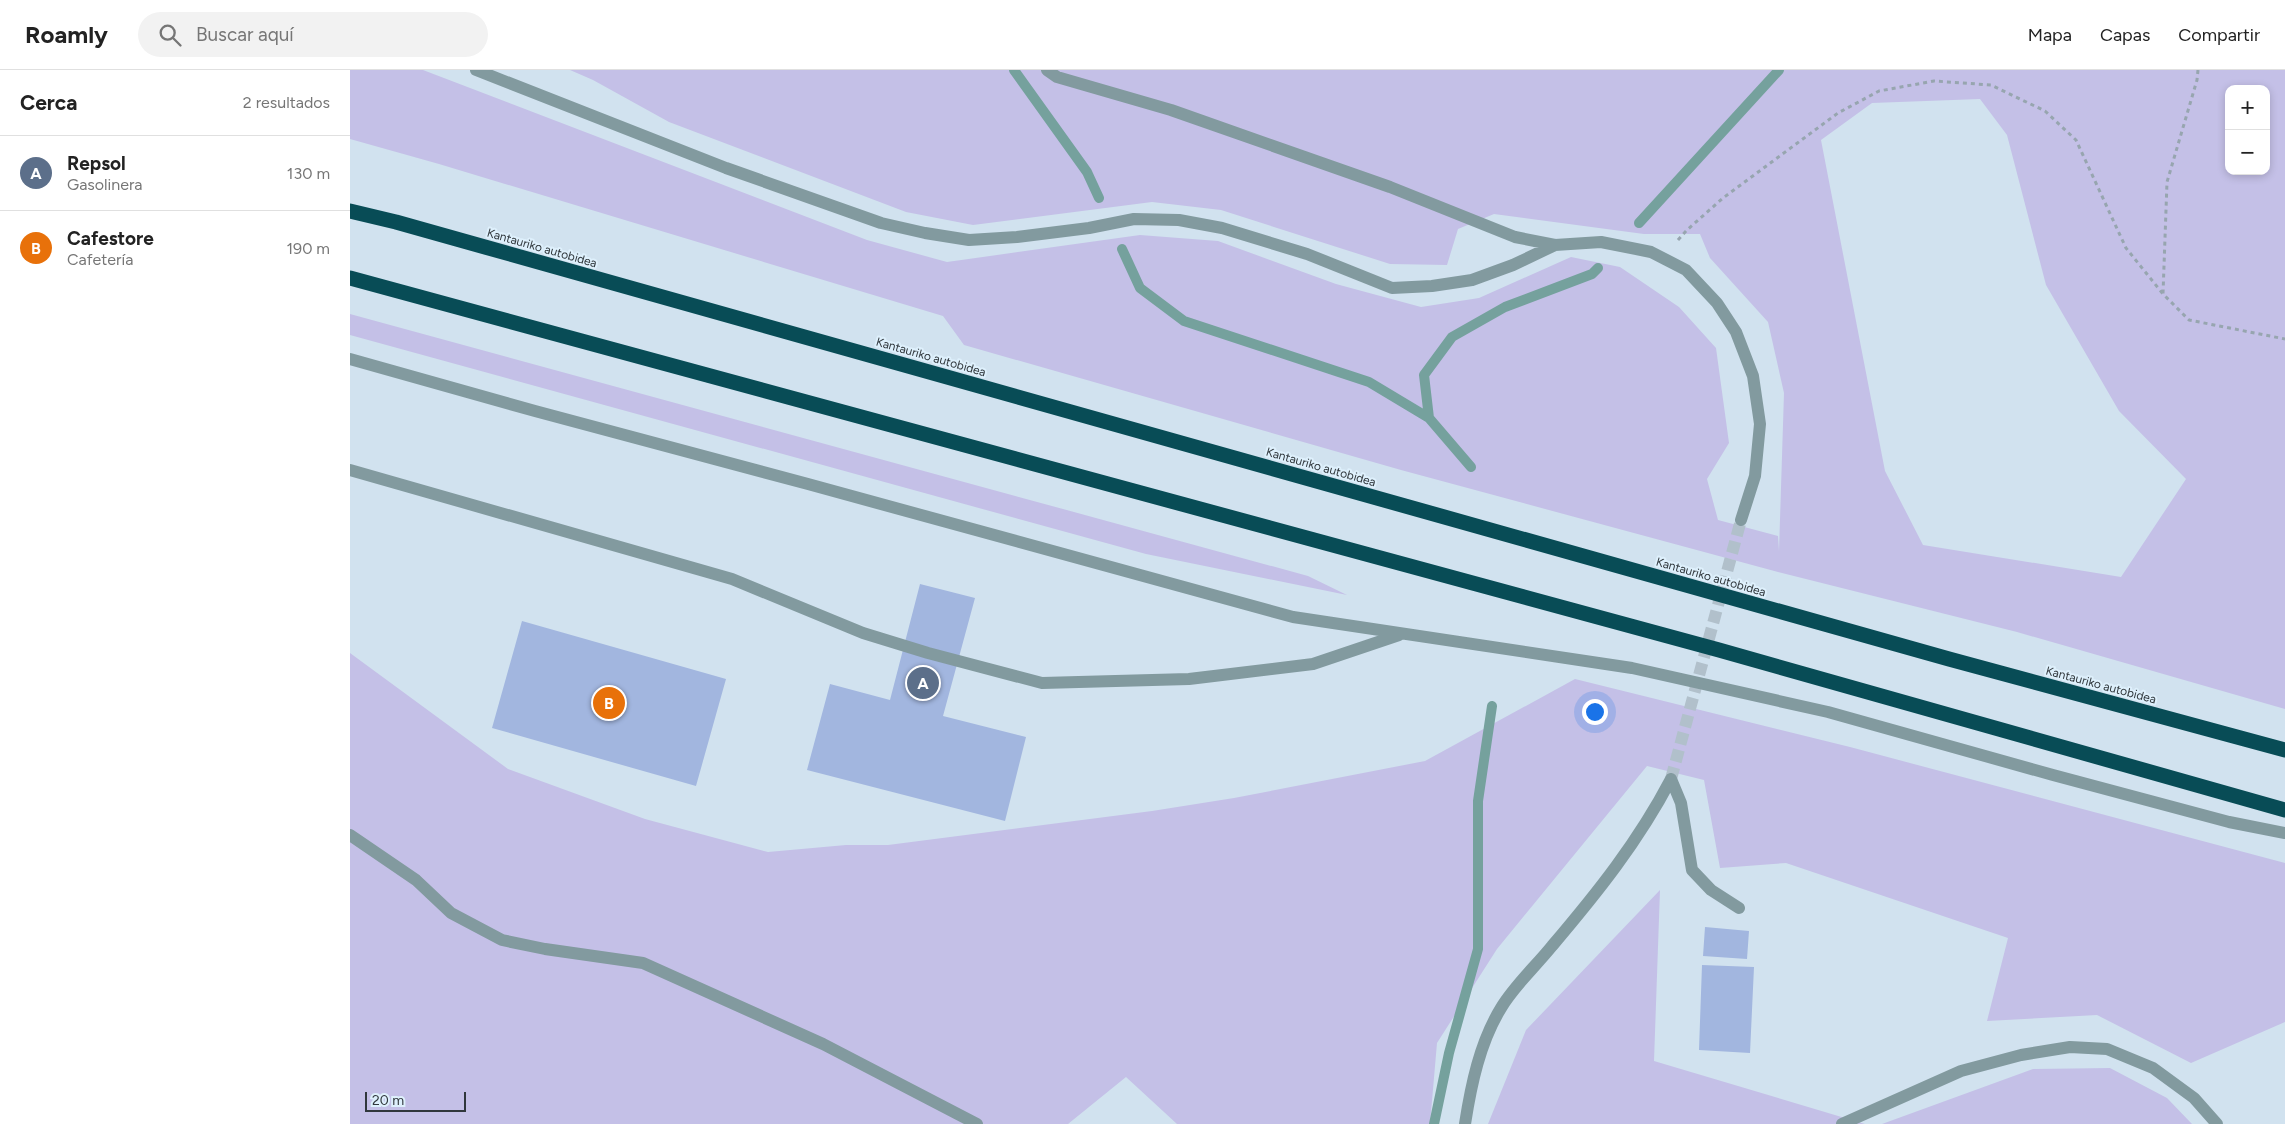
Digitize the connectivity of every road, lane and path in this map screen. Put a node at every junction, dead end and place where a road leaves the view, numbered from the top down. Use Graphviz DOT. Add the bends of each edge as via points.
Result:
graph roads {
  1 [pos="476,70"];
  2 [pos="1047,70"];
  3 [pos="2198,70"];
  4 [pos="350,200"];
  5 [pos="350,211"];
  6 [pos="396,222"];
  7 [pos="1555,245"];
  8 [pos="1663,258"];
  9 [pos="350,278"];
  10 [pos="2163,294"];
  11 [pos="2285,339"];
  12 [pos="350,359"];
  13 [pos="350,470"];
  14 [pos="1741,520"];
  15 [pos="1402,634"];
  16 [pos="2285,750"];
  17 [pos="2285,810"];
  18 [pos="2285,833"];
  19 [pos="350,834"];
  20 [pos="1739,908"];
  21 [pos="977,1124"];
  22 [pos="1465,1124"];
  23 [pos="1842,1124"];
  24 [pos="2217,1124"];
  1 -- 7 [label="street" via="726,168 881,223 925,233 969,240 1017,238 1134,219 1179,220 1222,228 1307,254 1392,288 1472,280"];
  2 -- 7 [label="street" via="1057,77 1171,110 1390,187 1515,238"];
  3 -- 10 [label="path" via="2167,182"];
  4 -- 6 [label="highway"];
  5 -- 6 [label="highway, Kantauriko autobidea"];
  6 -- 16 [label="highway, Kantauriko autobidea" via="1949,659"];
  7 -- 8 [label="street" via="1601,242 1651,252"];
  8 -- 10 [label="path" via="1687,230 1723,198 1838,113 1879,91 1934,81 1992,85 2045,111 2076,140 2126,248"];
  8 -- 14 [label="street" via="1686,270 1717,303 1736,332 1753,376 1760,424 1755,476"];
  9 -- 17 [label="highway" via="1710,648"];
  10 -- 11 [label="path" via="2189,320"];
  12 -- 15 [label="street" via="1293,618"];
  13 -- 15 [label="street" via="732,579 863,633 928,654 1042,683 1189,679 1313,664"];
  15 -- 18 [label="street" via="1632,668 1828,712 2062,778 2229,822"];
  19 -- 21 [label="street" via="416,880 451,913 502,940 643,963 823,1044"];
  20 -- 22 [label="street" via="1711,890 1692,870 1680,803 1671,779 1654,812 1618,865 1501,1008 1470,1090"];
  23 -- 24 [label="street" via="1962,1070 2070,1047 2107,1049 2153,1068 2194,1098"];
}
